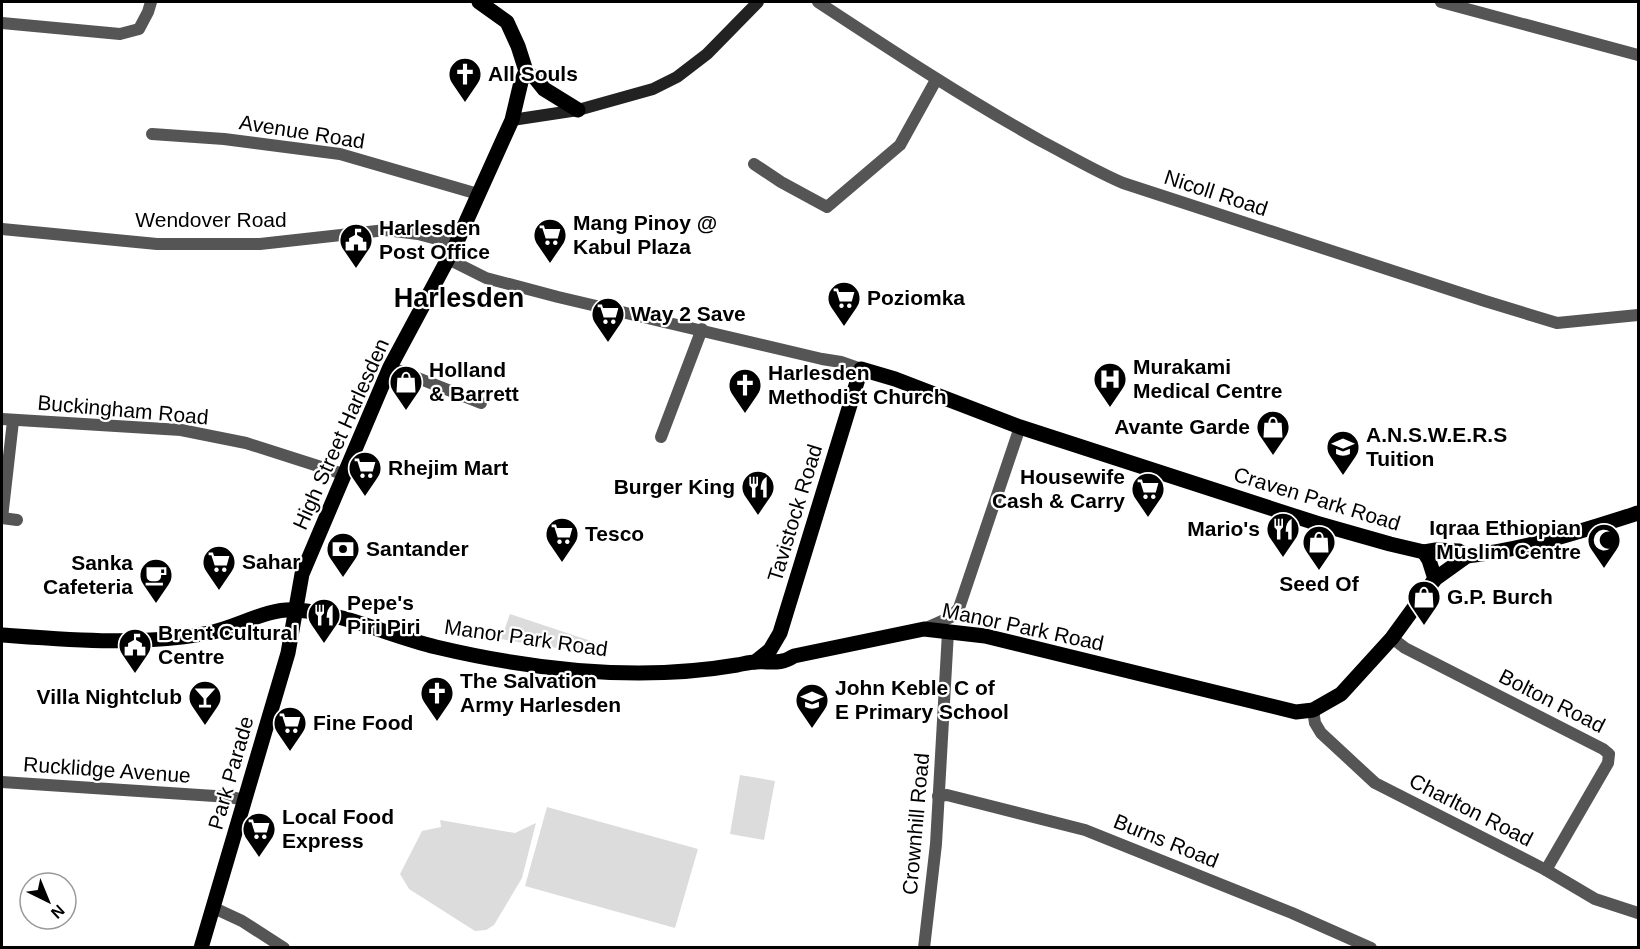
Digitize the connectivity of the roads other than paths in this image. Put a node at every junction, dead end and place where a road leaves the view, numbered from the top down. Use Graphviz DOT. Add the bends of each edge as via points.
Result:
graph roads {
  1 [pos="151,2"];
  2 [pos="479,2"];
  3 [pos="758,2"];
  4 [pos="818,2"];
  5 [pos="1441,2"];
  6 [pos="2,23"];
  7 [pos="1638,55"];
  8 [pos="526,71"];
  9 [pos="936,80"];
  10 [pos="578,110"];
  11 [pos="512,120"];
  12 [pos="152,134"];
  13 [pos="754,164"];
  14 [pos="478,194"];
  15 [pos="2,229"];
  16 [pos="456,244"];
  17 [pos="448,259"];
  18 [pos="1638,315"];
  19 [pos="702,329"];
  20 [pos="390,367"];
  21 [pos="861,369"];
  22 [pos="481,403"];
  23 [pos="7,420"];
  24 [pos="1020,427"];
  25 [pos="661,437"];
  26 [pos="344,474"];
  27 [pos="1638,513"];
  28 [pos="2,518"];
  29 [pos="17,520"];
  30 [pos="1424,552"];
  31 [pos="1467,556"];
  32 [pos="1435,579"];
  33 [pos="295,610"];
  34 [pos="924,628"];
  35 [pos="948,632"];
  36 [pos="780,633"];
  37 [pos="2,635"];
  38 [pos="1392,638"];
  39 [pos="794,656"];
  40 [pos="755,662"];
  41 [pos="1313,710"];
  42 [pos="2,782"];
  43 [pos="938,795"];
  44 [pos="245,800"];
  45 [pos="1546,870"];
  46 [pos="214,908"];
  47 [pos="1638,913"];
  48 [pos="201,948"];
  49 [pos="284,948"];
  50 [pos="924,948"];
  51 [pos="1371,948"];
  1 -- 6 [label="street" via="139,29 120,34"];
  2 -- 8 [label="main road" via="507,22"];
  3 -- 10 [label="main road" via="707,54 677,76 653,89"];
  4 -- 9 [label="street, Nicoll Road"];
  5 -- 7 [label="street"];
  8 -- 10 [label="main road" via="544,89"];
  8 -- 11 [label="main road, High Street Harlesden"];
  9 -- 13 [label="street" via="900,145 827,207"];
  9 -- 18 [label="street, Nicoll Road" via="1123,183 1557,323"];
  10 -- 11 [label="main road"];
  11 -- 14 [label="main road, High Street Harlesden"];
  12 -- 14 [label="street, Avenue Road" via="340,154"];
  14 -- 16 [label="main road, High Street Harlesden"];
  15 -- 16 [label="street, Wendover Road" via="157,244 260,244 386,230"];
  16 -- 17 [label="main road, High Street Harlesden"];
  17 -- 19 [label="street" via="486,278"];
  17 -- 20 [label="main road, High Street Harlesden"];
  19 -- 21 [label="street"];
  19 -- 25 [label="street"];
  20 -- 22 [label="street"];
  20 -- 26 [label="main road, High Street Harlesden"];
  21 -- 24 [label="main road"];
  21 -- 36 [label="main road, Tavistock Road"];
  23 -- 26 [label="street, Buckingham Road" via="181,430 246,443"];
  23 -- 28 [label="street"];
  24 -- 30 [label="main road, Craven Park Road" via="1316,523"];
  24 -- 34 [label="street" via="959,608 951,617"];
  26 -- 33 [label="main road, High Street Harlesden" via="302,574"];
  27 -- 31 [label="main road, Craven Park Road" via="1535,545"];
  28 -- 29 [label="street"];
  30 -- 31 [label="main road, Craven Park Road" via="1459,551"];
  30 -- 32 [label="main road"];
  31 -- 32 [label="main road"];
  32 -- 38 [label="main road"];
  33 -- 37 [label="main road" via="278,611 212,633 162,640 96,641"];
  33 -- 40 [label="main road, Manor Park Road" via="323,613 436,647 563,669 638,674"];
  33 -- 44 [label="main road, Park Parade" via="288,653"];
  34 -- 35 [label="main road, Manor Park Road"];
  34 -- 39 [label="main road, Manor Park Road"];
  35 -- 41 [label="main road, Manor Park Road" via="985,636 1296,712"];
  35 -- 43 [label="street, Crownhill Road"];
  36 -- 39 [label="main road" via="784,646"];
  36 -- 40 [label="main road, Tavistock Road" via="770,650"];
  38 -- 41 [label="main road" via="1341,694"];
  38 -- 45 [label="street, Bolton Road" via="1609,754 1608,763"];
  39 -- 40 [label="main road, Manor Park Road" via="773,664"];
  41 -- 45 [label="street, Charlton Road" via="1321,733 1375,783"];
  42 -- 44 [label="street, Rucklidge Avenue"];
  43 -- 50 [label="street, Crownhill Road"];
  43 -- 51 [label="street, Burns Road" via="1085,830"];
  44 -- 46 [label="main road, Park Parade"];
  45 -- 47 [label="street, Charlton Road" via="1595,899"];
  46 -- 48 [label="main road, Park Parade"];
  46 -- 49 [label="street"];
}
